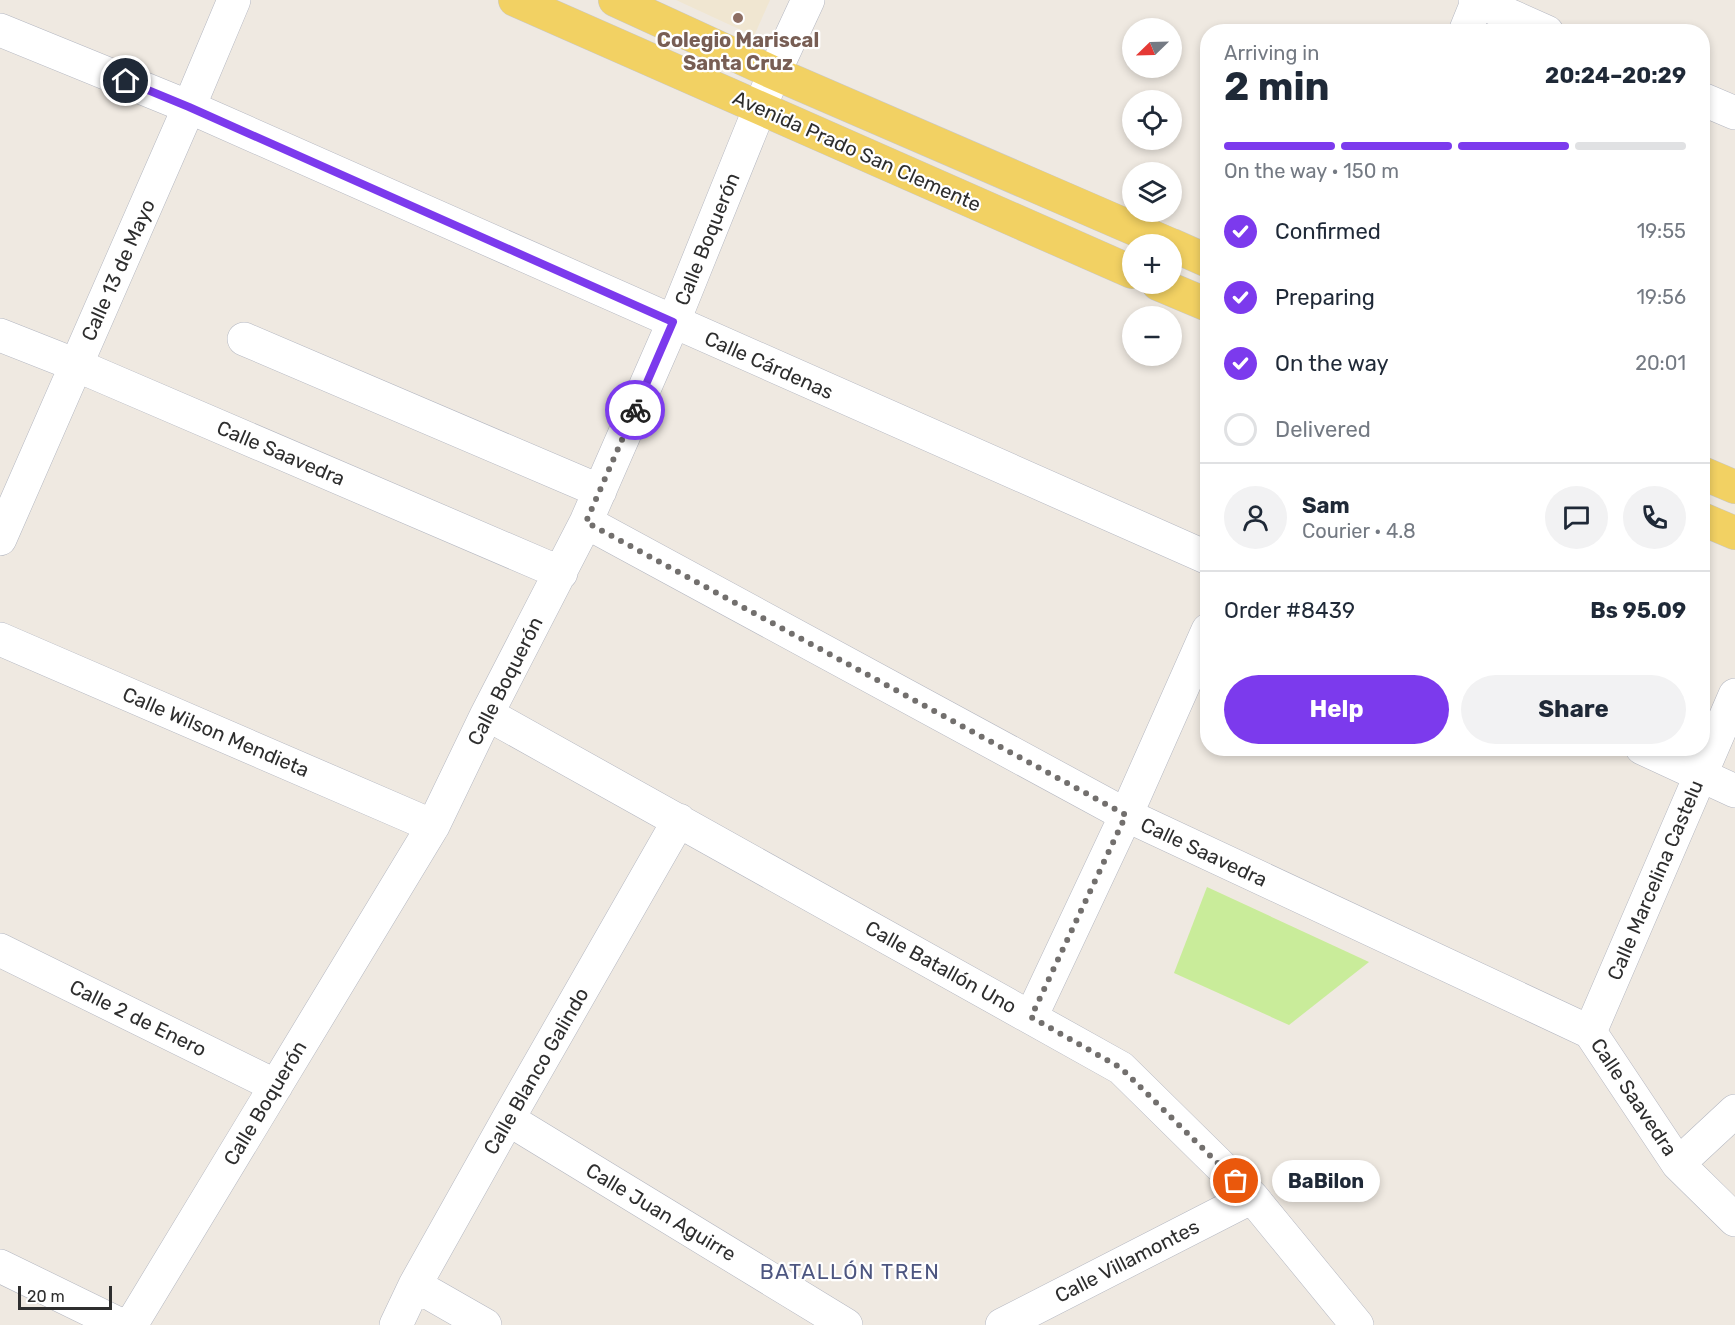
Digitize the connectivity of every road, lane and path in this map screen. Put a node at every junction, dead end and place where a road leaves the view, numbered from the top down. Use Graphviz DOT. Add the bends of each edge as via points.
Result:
graph roads {
  1 [pos="234,0"];
  2 [pos="515,0"];
  3 [pos="615,0"];
  4 [pos="807,0"];
  5 [pos="1477,0"];
  6 [pos="1468,24"];
  7 [pos="1530,24"];
  8 [pos="0,30"];
  9 [pos="774,73"];
  10 [pos="1710,102"];
  11 [pos="189,107"];
  12 [pos="760,108"];
  13 [pos="1735,113"];
  14 [pos="1146,234"];
  15 [pos="1182,250"];
  16 [pos="1200,258"];
  17 [pos="1122,268"];
  18 [pos="1182,294"];
  19 [pos="1200,302"];
  20 [pos="673,322"];
  21 [pos="0,335"];
  22 [pos="244,339"];
  23 [pos="76,365"];
  24 [pos="1710,476"];
  25 [pos="1735,487"];
  26 [pos="600,491"];
  27 [pos="586,522"];
  28 [pos="1710,522"];
  29 [pos="1735,532"];
  30 [pos="0,539"];
  31 [pos="1200,554"];
  32 [pos="561,573"];
  33 [pos="0,639"];
  34 [pos="1200,648"];
  35 [pos="1735,695"];
  36 [pos="487,714"];
  37 [pos="1710,753"];
  38 [pos="1660,756"];
  39 [pos="1709,756"];
  40 [pos="1701,774"];
  41 [pos="1735,791"];
  42 [pos="1126,815"];
  43 [pos="679,820"];
  44 [pos="433,826"];
  45 [pos="0,950"];
  46 [pos="1031,1017"];
  47 [pos="1590,1032"];
  48 [pos="276,1086"];
  49 [pos="1735,1111"];
  50 [pos="508,1119"];
  51 [pos="1678,1164"];
  52 [pos="1252,1197"];
  53 [pos="1735,1220"];
  54 [pos="0,1266"];
  55 [pos="415,1285"];
  56 [pos="121,1325"];
  57 [pos="131,1325"];
  58 [pos="396,1325"];
  59 [pos="485,1325"];
  60 [pos="846,1325"];
  61 [pos="1002,1325"];
  62 [pos="1357,1325"];
  1 -- 11 [label="street, Calle 13 de Mayo"];
  2 -- 12 [label="main road, Avenida Prado San Clemente"];
  3 -- 9 [label="main road, Avenida Prado San Clemente"];
  4 -- 9 [label="street, Calle Boquerón"];
  5 -- 6 [label="street"];
  5 -- 7 [label="street"];
  8 -- 11 [label="street, Calle Cárdenas"];
  9 -- 12 [label="street, Calle Boquerón"];
  9 -- 14 [label="main road, Avenida Prado San Clemente"];
  10 -- 13 [label="street"];
  11 -- 20 [label="street, Calle Cárdenas"];
  11 -- 23 [label="street, Calle 13 de Mayo"];
  12 -- 17 [label="main road, Avenida Prado San Clemente"];
  12 -- 20 [label="street, Calle Boquerón"];
  15 -- 16 [label="main road, Avenida Prado San Clemente"];
  18 -- 19 [label="main road"];
  20 -- 26 [label="street, Calle Boquerón"];
  20 -- 31 [label="street, Calle Cárdenas"];
  21 -- 23 [label="street, Calle Saavedra"];
  22 -- 26 [label="street"];
  23 -- 30 [label="street, Calle 13 de Mayo"];
  23 -- 32 [label="street, Calle Saavedra"];
  24 -- 25 [label="main road"];
  26 -- 27 [label="street, Calle Boquerón"];
  27 -- 32 [label="street, Calle Boquerón"];
  27 -- 42 [label="street, Calle Saavedra"];
  28 -- 29 [label="main road"];
  32 -- 36 [label="street, Calle Boquerón"];
  33 -- 44 [label="street, Calle Wilson Mendieta"];
  34 -- 42 [label="street"];
  35 -- 37 [label="street, Calle Marcelina Castelu"];
  36 -- 43 [label="street, Calle Batallón Uno"];
  36 -- 44 [label="street, Calle Boquerón"];
  38 -- 40 [label="street"];
  39 -- 40 [label="street, Calle Marcelina Castelu"];
  40 -- 41 [label="street"];
  40 -- 47 [label="street, Calle Marcelina Castelu"];
  42 -- 46 [label="street"];
  42 -- 47 [label="street, Calle Saavedra"];
  43 -- 46 [label="street, Calle Batallón Uno"];
  43 -- 50 [label="street, Calle Blanco Galindo"];
  44 -- 48 [label="street, Calle Boquerón"];
  45 -- 48 [label="street, Calle 2 de Enero"];
  46 -- 52 [label="street, Calle Batallón Uno" via="1121,1068"];
  47 -- 51 [label="street, Calle Saavedra"];
  48 -- 57 [label="street, Calle Boquerón"];
  49 -- 51 [label="street"];
  50 -- 55 [label="street, Calle Blanco Galindo"];
  50 -- 60 [label="street, Calle Juan Aguirre"];
  51 -- 53 [label="street, Calle Saavedra"];
  52 -- 61 [label="street, Calle Villamontes"];
  52 -- 62 [label="street, Calle Batallón Uno"];
  54 -- 56 [label="street"];
  55 -- 58 [label="street, Calle Blanco Galindo"];
  55 -- 59 [label="street"];
}
